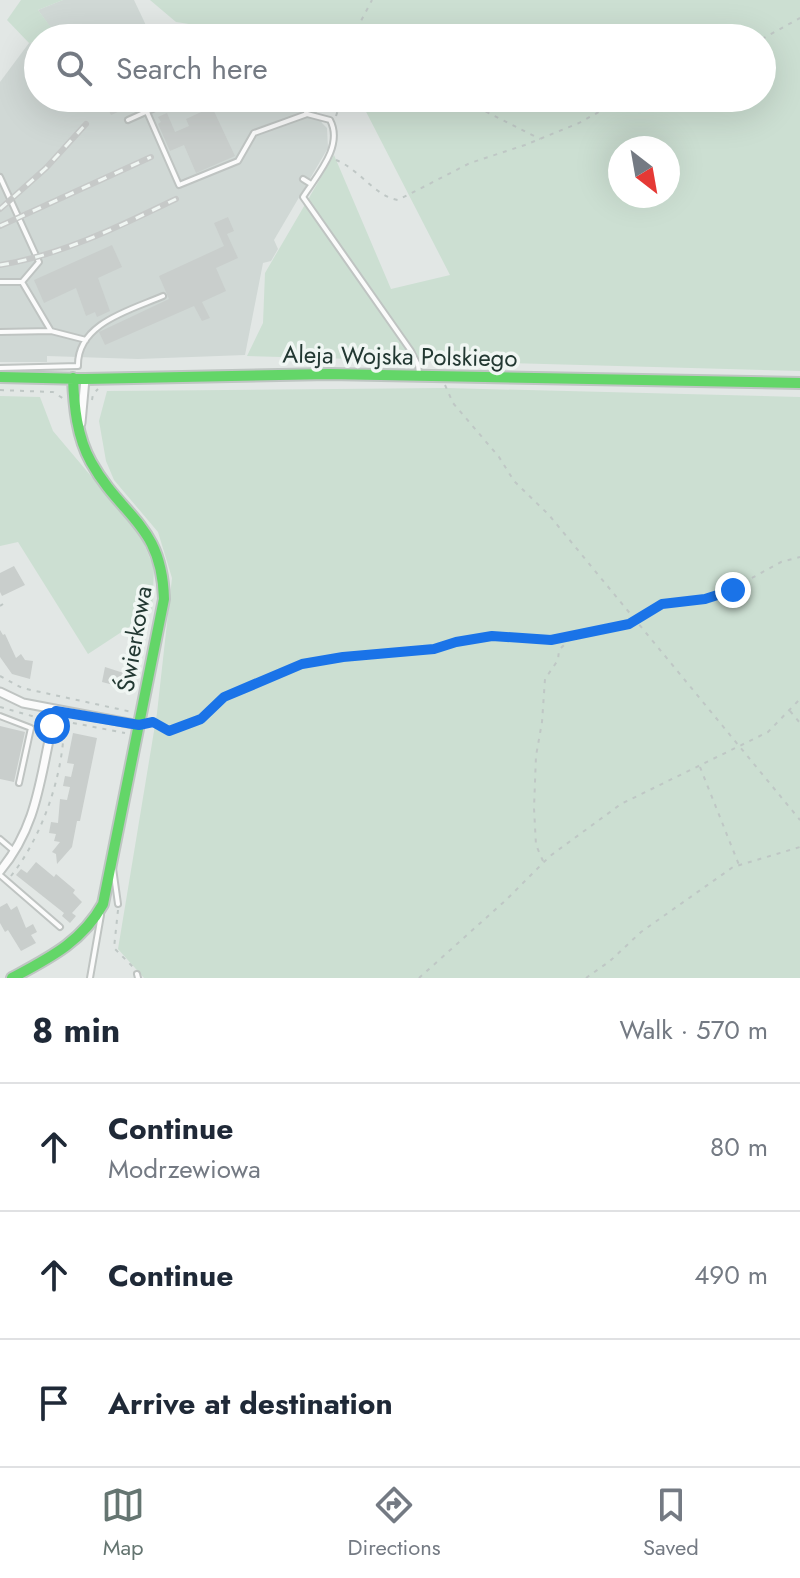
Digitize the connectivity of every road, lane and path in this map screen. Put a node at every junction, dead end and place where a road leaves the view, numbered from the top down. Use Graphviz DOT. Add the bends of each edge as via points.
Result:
graph roads {
  1 [pos="372,0"];
  2 [pos="800,18"];
  3 [pos="359,24"];
  4 [pos="776,31"];
  5 [pos="147,112"];
  6 [pos="487,112"];
  7 [pos="599,112"];
  8 [pos="307,114"];
  9 [pos="128,120"];
  10 [pos="541,139"];
  11 [pos="327,157"];
  12 [pos="0,177"];
  13 [pos="303,179"];
  14 [pos="311,184"];
  15 [pos="0,282"];
  16 [pos="22,282"];
  17 [pos="163,296"];
  18 [pos="51,331"];
  19 [pos="0,332"];
  20 [pos="86,340"];
  21 [pos="0,368"];
  22 [pos="419,375"];
  23 [pos="446,376"];
  24 [pos="0,377"];
  25 [pos="73,378"];
  26 [pos="85,379"];
  27 [pos="800,383"];
  28 [pos="98,389"];
  29 [pos="0,390"];
  30 [pos="88,402"];
  31 [pos="67,403"];
  32 [pos="80,425"];
  33 [pos="800,557"];
  34 [pos="636,619"];
  35 [pos="574,635"];
  36 [pos="0,676"];
  37 [pos="0,692"];
  38 [pos="800,699"];
  39 [pos="0,707"];
  40 [pos="137,708"];
  41 [pos="789,710"];
  42 [pos="56,711"];
  43 [pos="0,716"];
  44 [pos="800,723"];
  45 [pos="139,725"];
  46 [pos="48,726"];
  47 [pos="56,727"];
  48 [pos="125,733"];
  49 [pos="739,746"];
  50 [pos="699,766"];
  51 [pos="19,783"];
  52 [pos="800,820"];
  53 [pos="0,839"];
  54 [pos="800,847"];
  55 [pos="14,851"];
  56 [pos="112,862"];
  57 [pos="544,862"];
  58 [pos="740,866"];
  59 [pos="0,873"];
  60 [pos="103,904"];
  61 [pos="118,904"];
  62 [pos="60,927"];
  63 [pos="97,938"];
  64 [pos="114,943"];
  65 [pos="29,973"];
  66 [pos="138,976"];
  67 [pos="12,978"];
  68 [pos="90,978"];
  69 [pos="419,978"];
  70 [pos="586,978"];
  1 -- 3 [label="path"];
  2 -- 4 [label="path"];
  5 -- 8 [label="lane" via="179,185 238,161 254,133"];
  5 -- 9 [label="lane"];
  6 -- 10 [label="path"];
  7 -- 10 [label="path"];
  8 -- 11 [label="lane" via="330,120 335,139"];
  10 -- 11 [label="path" via="470,163 398,200 388,199 347,165"];
  11 -- 14 [label="lane"];
  12 -- 16 [label="lane" via="39,262"];
  13 -- 14 [label="lane"];
  14 -- 22 [label="lane" via="303,197 411,351"];
  15 -- 16 [label="lane"];
  16 -- 18 [label="lane"];
  17 -- 20 [label="lane" via="96,326"];
  18 -- 19 [label="lane"];
  18 -- 20 [label="lane"];
  20 -- 21 [label="lane" via="78,366"];
  22 -- 23 [label="main road, Aleja Wojska Polskiego"];
  22 -- 26 [label="main road, Aleja Wojska Polskiego"];
  23 -- 27 [label="main road, Aleja Wojska Polskiego"];
  23 -- 34 [label="path" via="453,403"];
  24 -- 25 [label="main road, Aleja Wojska Polskiego"];
  25 -- 26 [label="main road, Aleja Wojska Polskiego"];
  25 -- 32 [label="main road, Świerkowa"];
  26 -- 32 [label="street"];
  28 -- 30 [label="path"];
  29 -- 31 [label="path" via="57,393"];
  32 -- 45 [label="main road, Świerkowa" via="92,463 151,537 163,568 164,599"];
  33 -- 34 [label="path" via="721,595 651,609"];
  34 -- 35 [label="path"];
  34 -- 49 [label="path"];
  35 -- 45 [label="path" via="551,640 492,636 434,649 302,664 224,697 191,723 169,731 153,722"];
  35 -- 57 [label="path" via="559,650 545,679 534,808 536,845"];
  36 -- 40 [label="path" via="31,691 129,713"];
  37 -- 42 [label="street"];
  38 -- 41 [label="path"];
  39 -- 46 [label="path" via="39,718"];
  41 -- 44 [label="path"];
  41 -- 49 [label="path" via="768,732"];
  42 -- 45 [label="street"];
  42 -- 55 [label="street" via="35,807"];
  43 -- 51 [label="lane" via="31,728"];
  45 -- 56 [label="main road, Świerkowa"];
  47 -- 48 [label="path" via="68,722"];
  49 -- 50 [label="path"];
  49 -- 52 [label="path"];
  50 -- 57 [label="path" via="621,804"];
  50 -- 58 [label="path"];
  53 -- 55 [label="lane"];
  54 -- 58 [label="path"];
  55 -- 59 [label="street"];
  56 -- 60 [label="main road, Świerkowa"];
  56 -- 61 [label="lane"];
  57 -- 69 [label="path"];
  58 -- 70 [label="path" via="641,932"];
  59 -- 62 [label="lane"];
  60 -- 63 [label="lane"];
  60 -- 65 [label="main road, Świerkowa" via="89,930"];
  61 -- 64 [label="path"];
  63 -- 64 [label="path"];
  63 -- 68 [label="lane"];
  64 -- 66 [label="path"];
  65 -- 67 [label="main road, Świerkowa"];
}
